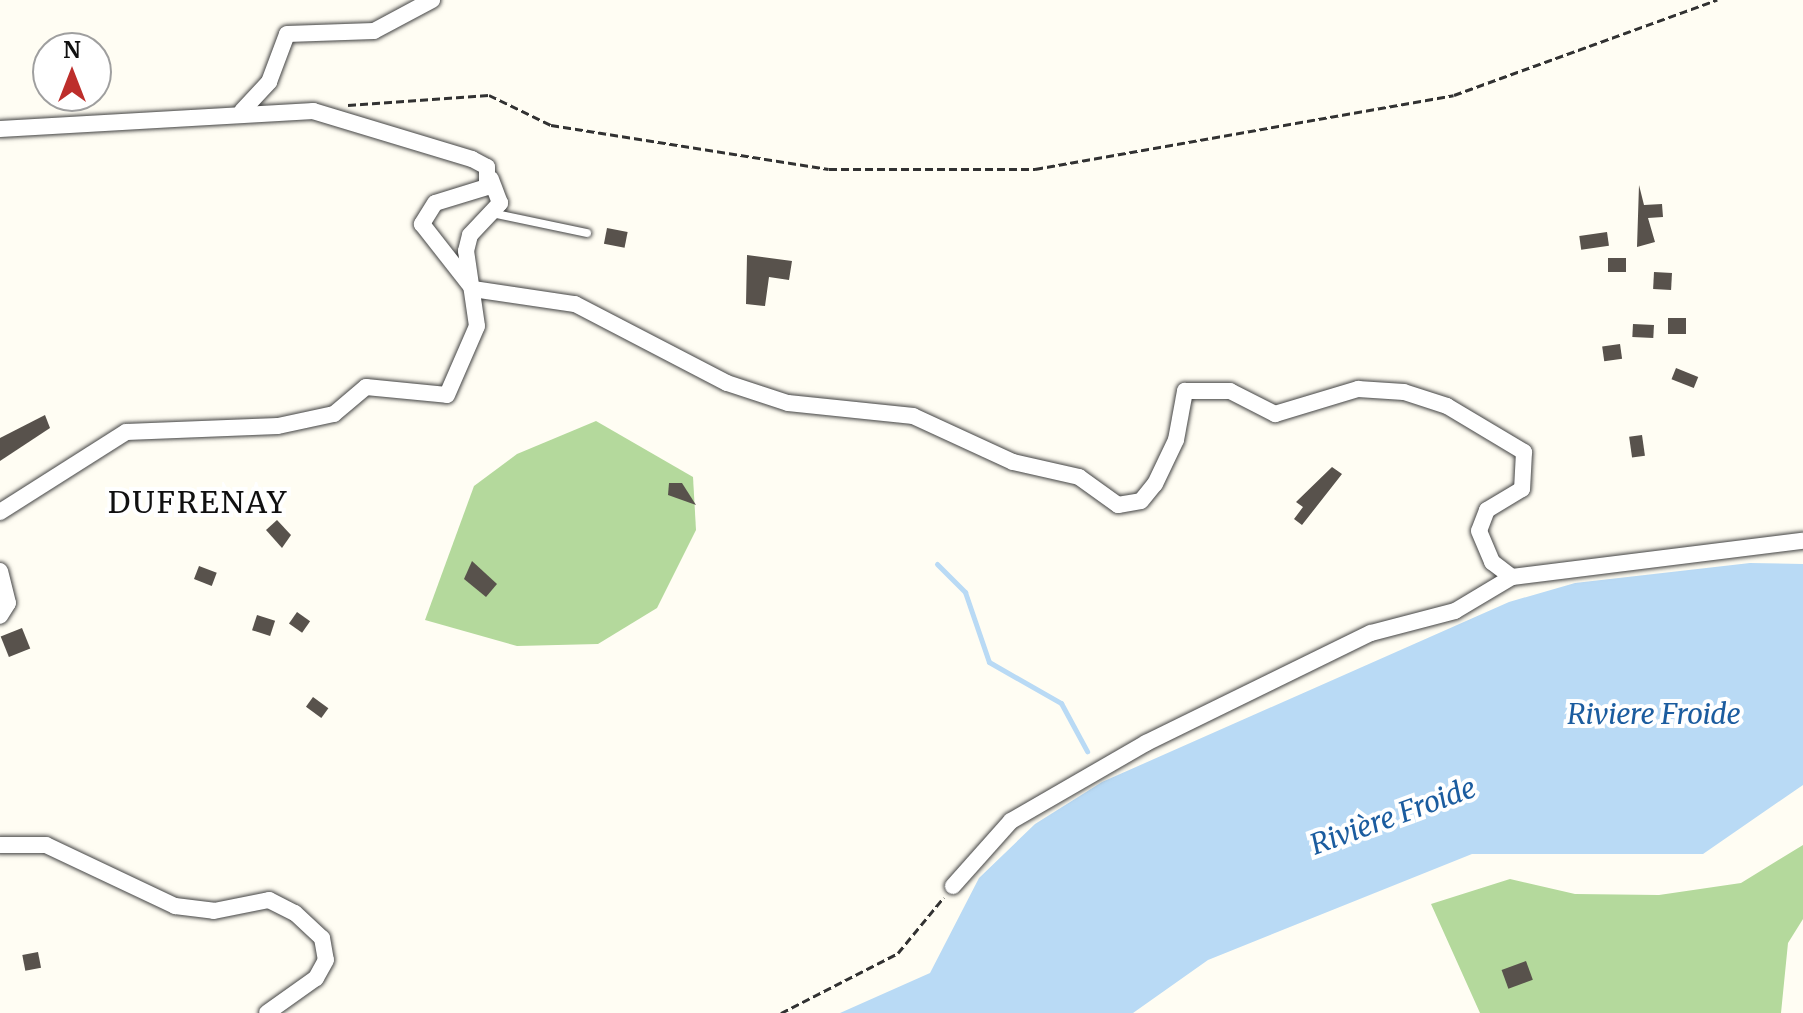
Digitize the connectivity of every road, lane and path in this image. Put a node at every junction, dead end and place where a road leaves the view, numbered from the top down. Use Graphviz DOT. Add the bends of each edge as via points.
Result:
graph roads {
  1 [pos="432,0"];
  2 [pos="1717,0"];
  3 [pos="344,105"];
  4 [pos="242,111"];
  5 [pos="0,129"];
  6 [pos="491,179"];
  7 [pos="496,214"];
  8 [pos="587,233"];
  9 [pos="473,289"];
  10 [pos="0,512"];
  11 [pos="1803,541"];
  12 [pos="0,571"];
  13 [pos="1512,577"];
  14 [pos="0,616"];
  15 [pos="0,845"];
  16 [pos="953,886"];
  17 [pos="267,1013"];
  18 [pos="781,1013"];
  1 -- 4 [label="street" via="374,31 287,34 269,82"];
  2 -- 3 [label="path" via="1454,95 1035,169 829,169 551,125 489,95"];
  4 -- 5 [label="street"];
  4 -- 6 [label="street" via="328,113 472,159"];
  6 -- 7 [label="street"];
  6 -- 9 [label="street" via="483,190 435,203 422,224"];
  7 -- 8 [label="lane"];
  7 -- 9 [label="street" via="468,241"];
  9 -- 10 [label="street" via="477,326 441,398 366,387 334,414 278,426 126,432"];
  9 -- 13 [label="street" via="575,304 727,383 788,403 913,416 1013,462 1079,477 1118,505 1141,501 1155,484 1176,440 1185,391 1230,391 1275,414 1358,389 1404,392 1447,406 1524,452 1522,489 1487,510 1479,531 1492,562"];
  11 -- 13 [label="street"];
  12 -- 14 [label="street" via="8,603"];
  13 -- 16 [label="street" via="1455,611 1371,633 1146,743 1011,821"];
  15 -- 17 [label="street" via="46,845 175,906 214,911 269,900 295,913 322,938 326,960 316,978"];
  16 -- 18 [label="path" via="898,953"];
}
